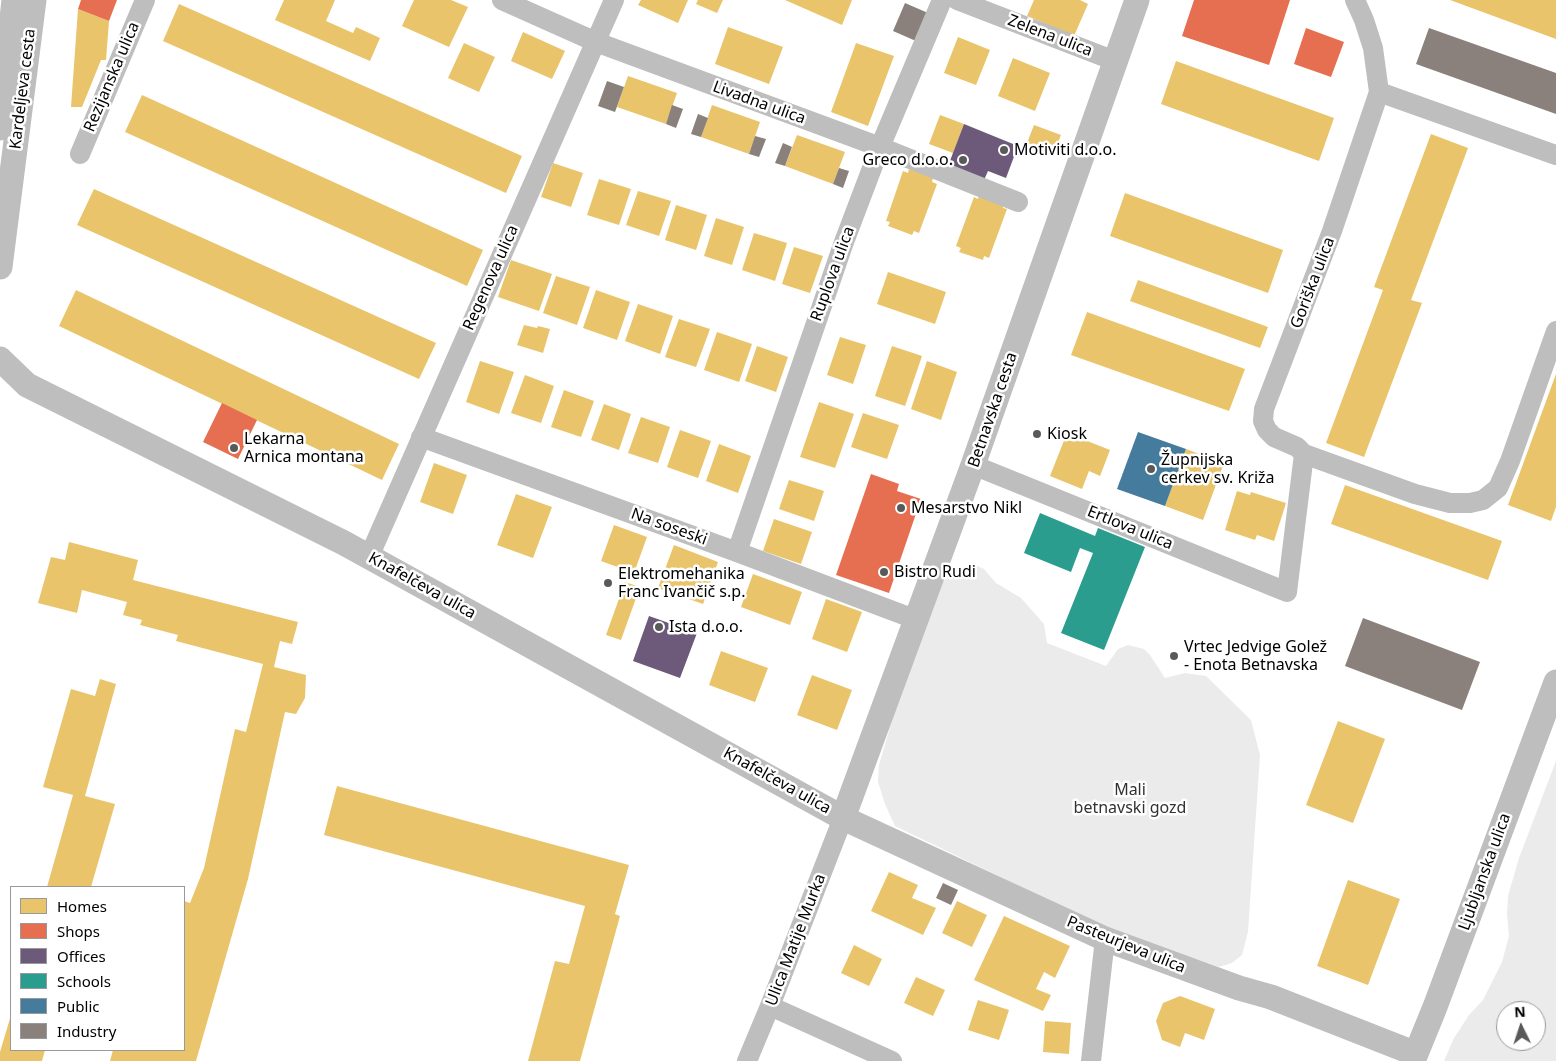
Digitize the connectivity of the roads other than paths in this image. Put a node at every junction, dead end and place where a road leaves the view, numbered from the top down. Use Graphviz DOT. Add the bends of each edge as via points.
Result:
graph roads {
  1 [pos="14,0"];
  2 [pos="34,0"];
  3 [pos="145,0"];
  4 [pos="502,0"];
  5 [pos="614,0"];
  6 [pos="942,0"];
  7 [pos="957,0"];
  8 [pos="1137,0"];
  9 [pos="1355,0"];
  10 [pos="596,42"];
  11 [pos="1115,61"];
  12 [pos="1379,92"];
  13 [pos="0,128"];
  14 [pos="880,147"];
  15 [pos="80,154"];
  16 [pos="1556,155"];
  17 [pos="1018,202"];
  18 [pos="0,267"];
  19 [pos="1556,331"];
  20 [pos="0,359"];
  21 [pos="421,437"];
  22 [pos="1304,454"];
  23 [pos="973,465"];
  24 [pos="737,552"];
  25 [pos="369,557"];
  26 [pos="917,620"];
  27 [pos="1556,682"];
  28 [pos="843,818"];
  29 [pos="1105,939"];
  30 [pos="770,1006"];
  31 [pos="1415,1058"];
  32 [pos="747,1061"];
  33 [pos="892,1061"];
  34 [pos="1091,1061"];
  1 -- 13 [label="street, Kardeljeva cesta"];
  2 -- 18 [label="street, Kardeljeva cesta"];
  3 -- 15 [label="street, Rezijanska ulica"];
  4 -- 10 [label="street, Livadna ulica"];
  5 -- 10 [label="street, Regenova ulica"];
  6 -- 14 [label="street, Ruplova ulica"];
  7 -- 11 [label="street, Zelena ulica"];
  8 -- 11 [label="street, Betnavska cesta"];
  9 -- 12 [label="street, Goriška ulica" via="1373,48"];
  10 -- 14 [label="street, Livadna ulica"];
  10 -- 21 [label="street, Regenova ulica"];
  11 -- 23 [label="street, Betnavska cesta"];
  12 -- 16 [label="street"];
  12 -- 22 [label="street, Goriška ulica" via="1332,231 1264,409 1263,421 1267,430"];
  14 -- 17 [label="street, Livadna ulica"];
  14 -- 24 [label="street, Ruplova ulica"];
  19 -- 22 [label="street, Goriška ulica" via="1498,488 1483,500 1450,503 1415,494"];
  20 -- 25 [label="street, Knafelčeva ulica" via="26,384"];
  21 -- 24 [label="street, Na soseski"];
  21 -- 25 [label="street, Regenova ulica"];
  22 -- 23 [label="street, Ertlova ulica" via="1287,592"];
  23 -- 26 [label="street, Betnavska cesta"];
  24 -- 26 [label="street, Na soseski"];
  25 -- 28 [label="street, Knafelčeva ulica"];
  26 -- 28 [label="street, Betnavska cesta"];
  27 -- 31 [label="street, Ljubljanska ulica"];
  28 -- 29 [label="street, Pasteurjeva ulica"];
  28 -- 30 [label="street, Ulica Matije Murka"];
  29 -- 31 [label="street, Pasteurjeva ulica" via="1271,997"];
  29 -- 34 [label="street"];
  30 -- 32 [label="street, Ulica Matije Murka"];
  30 -- 33 [label="street"];
}
